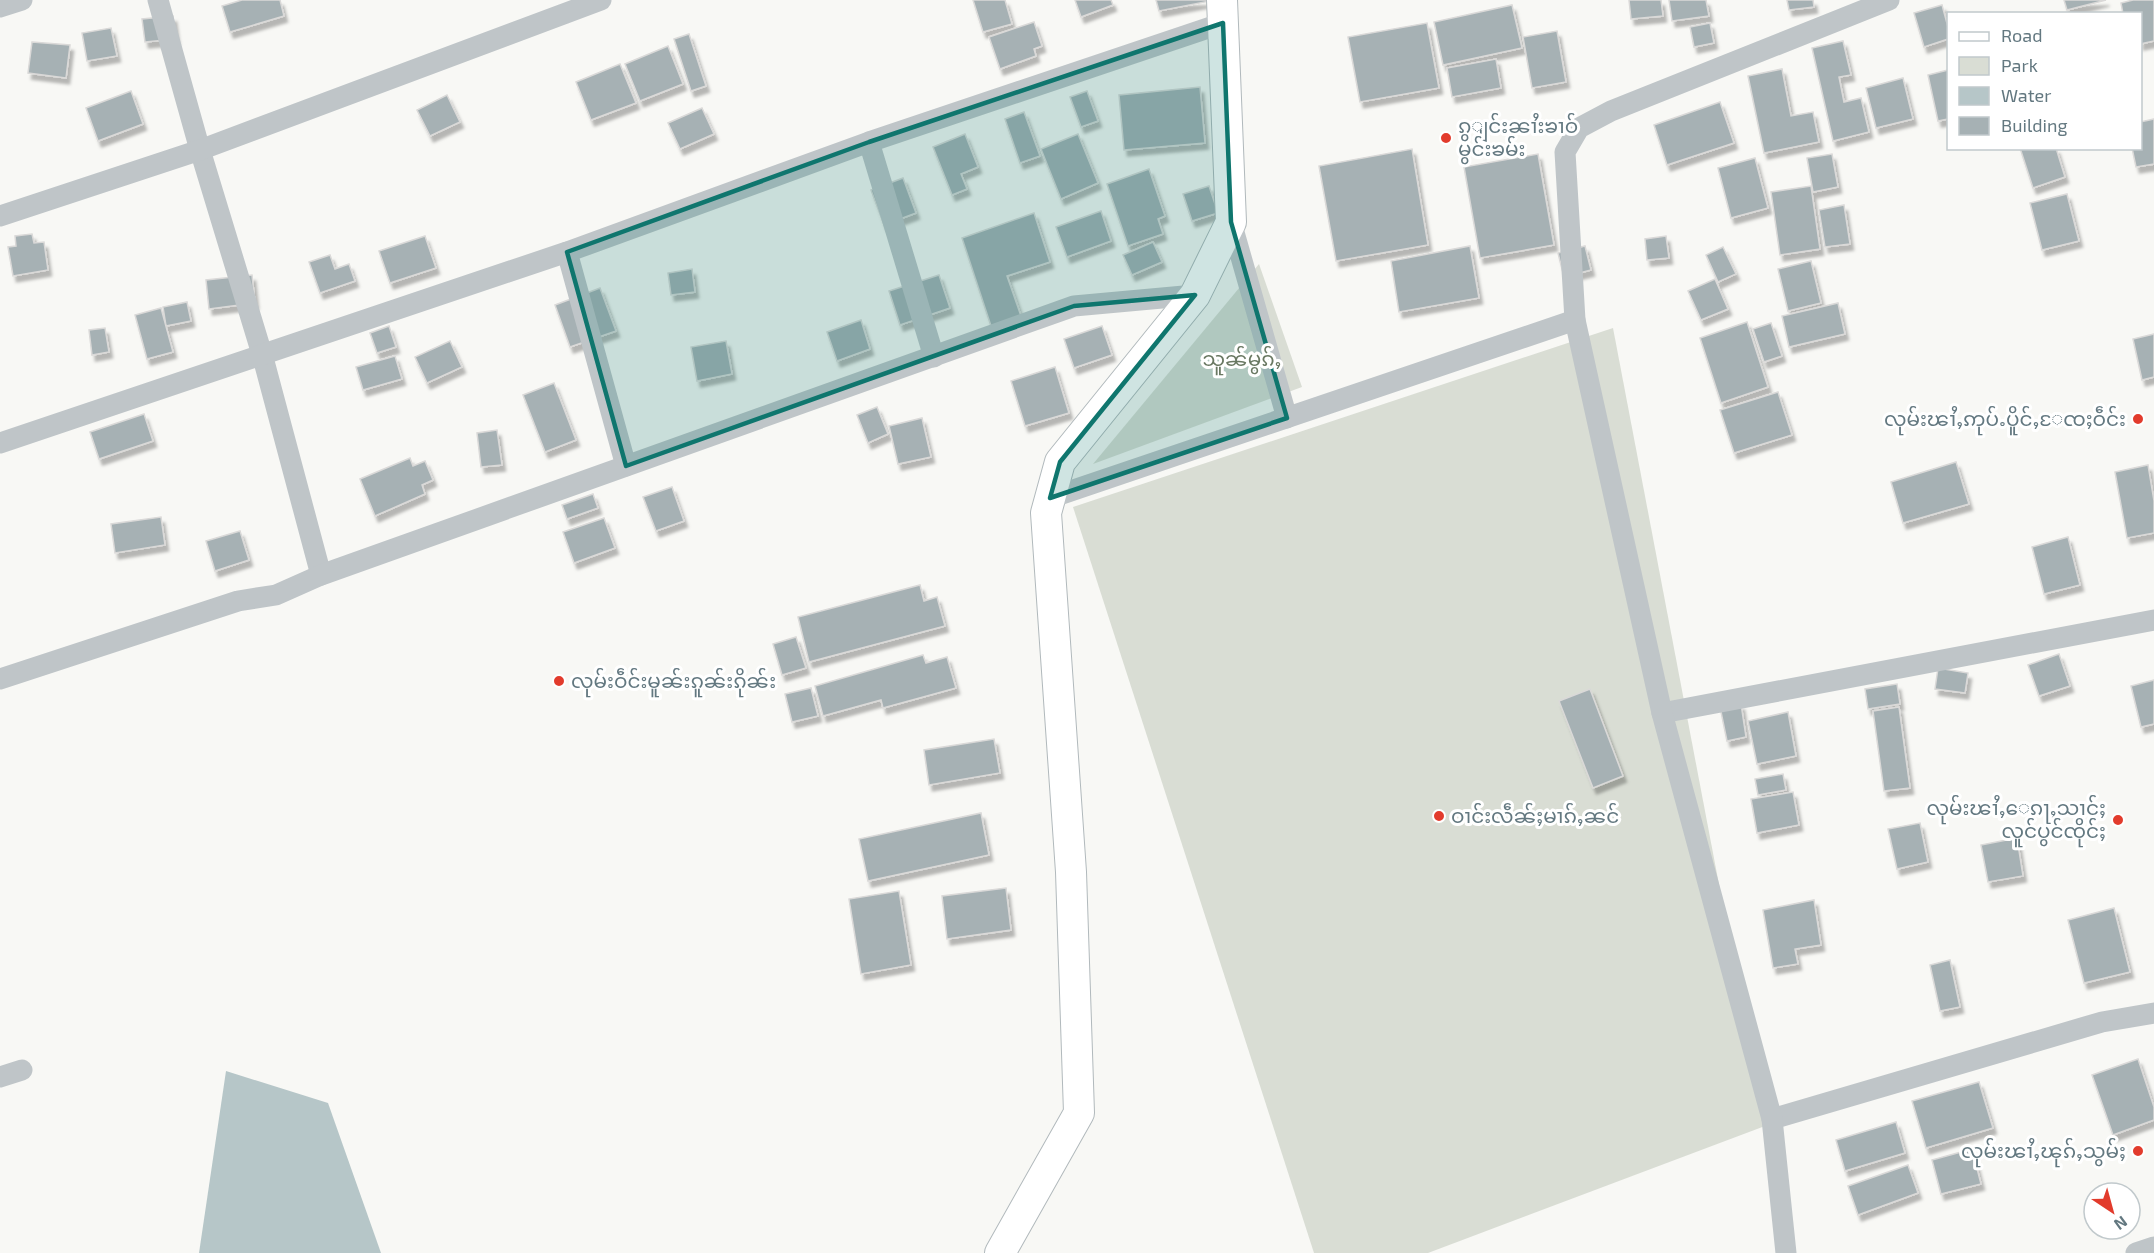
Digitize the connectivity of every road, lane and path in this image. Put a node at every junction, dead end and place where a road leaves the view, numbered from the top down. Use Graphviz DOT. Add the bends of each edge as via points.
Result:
graph roads {
  1 [pos="22,0"];
  2 [pos="158,0"];
  3 [pos="601,0"];
  4 [pos="1889,0"];
  5 [pos="0,7"];
  6 [pos="1222,12"];
  7 [pos="869,142"];
  8 [pos="200,150"];
  9 [pos="0,216"];
  10 [pos="1232,222"];
  11 [pos="567,252"];
  12 [pos="1195,295"];
  13 [pos="1575,320"];
  14 [pos="262,354"];
  15 [pos="934,357"];
  16 [pos="1287,418"];
  17 [pos="0,443"];
  18 [pos="626,466"];
  19 [pos="1050,498"];
  20 [pos="321,575"];
  21 [pos="2154,620"];
  22 [pos="0,680"];
  23 [pos="1662,713"];
  24 [pos="2154,1013"];
  25 [pos="22,1070"];
  26 [pos="0,1077"];
  27 [pos="1772,1119"];
  28 [pos="2154,1247"];
  29 [pos="1000,1253"];
  30 [pos="1786,1253"];
  31 [pos="2136,1253"];
  1 -- 5 [label="street"];
  2 -- 8 [label="street"];
  3 -- 8 [label="street"];
  4 -- 13 [label="street" via="1611,111 1579,128 1565,152"];
  6 -- 7 [label="street"];
  6 -- 10 [label="main road"];
  7 -- 11 [label="street"];
  7 -- 15 [label="street"];
  8 -- 9 [label="street"];
  8 -- 14 [label="street"];
  10 -- 12 [label="main road"];
  10 -- 16 [label="street"];
  11 -- 14 [label="street"];
  11 -- 18 [label="street"];
  12 -- 15 [label="street" via="1074,306"];
  12 -- 19 [label="main road" via="1060,462"];
  13 -- 16 [label="street"];
  13 -- 23 [label="street"];
  14 -- 17 [label="street"];
  14 -- 20 [label="street"];
  15 -- 18 [label="street"];
  16 -- 19 [label="street"];
  18 -- 20 [label="street"];
  19 -- 29 [label="main road" via="1046,513 1071,872 1079,1113"];
  20 -- 22 [label="street" via="276,595 238,601"];
  21 -- 23 [label="street"];
  23 -- 27 [label="street"];
  24 -- 27 [label="street" via="2102,1022"];
  25 -- 26 [label="street"];
  27 -- 30 [label="street"];
  28 -- 31 [label="street"];
}
